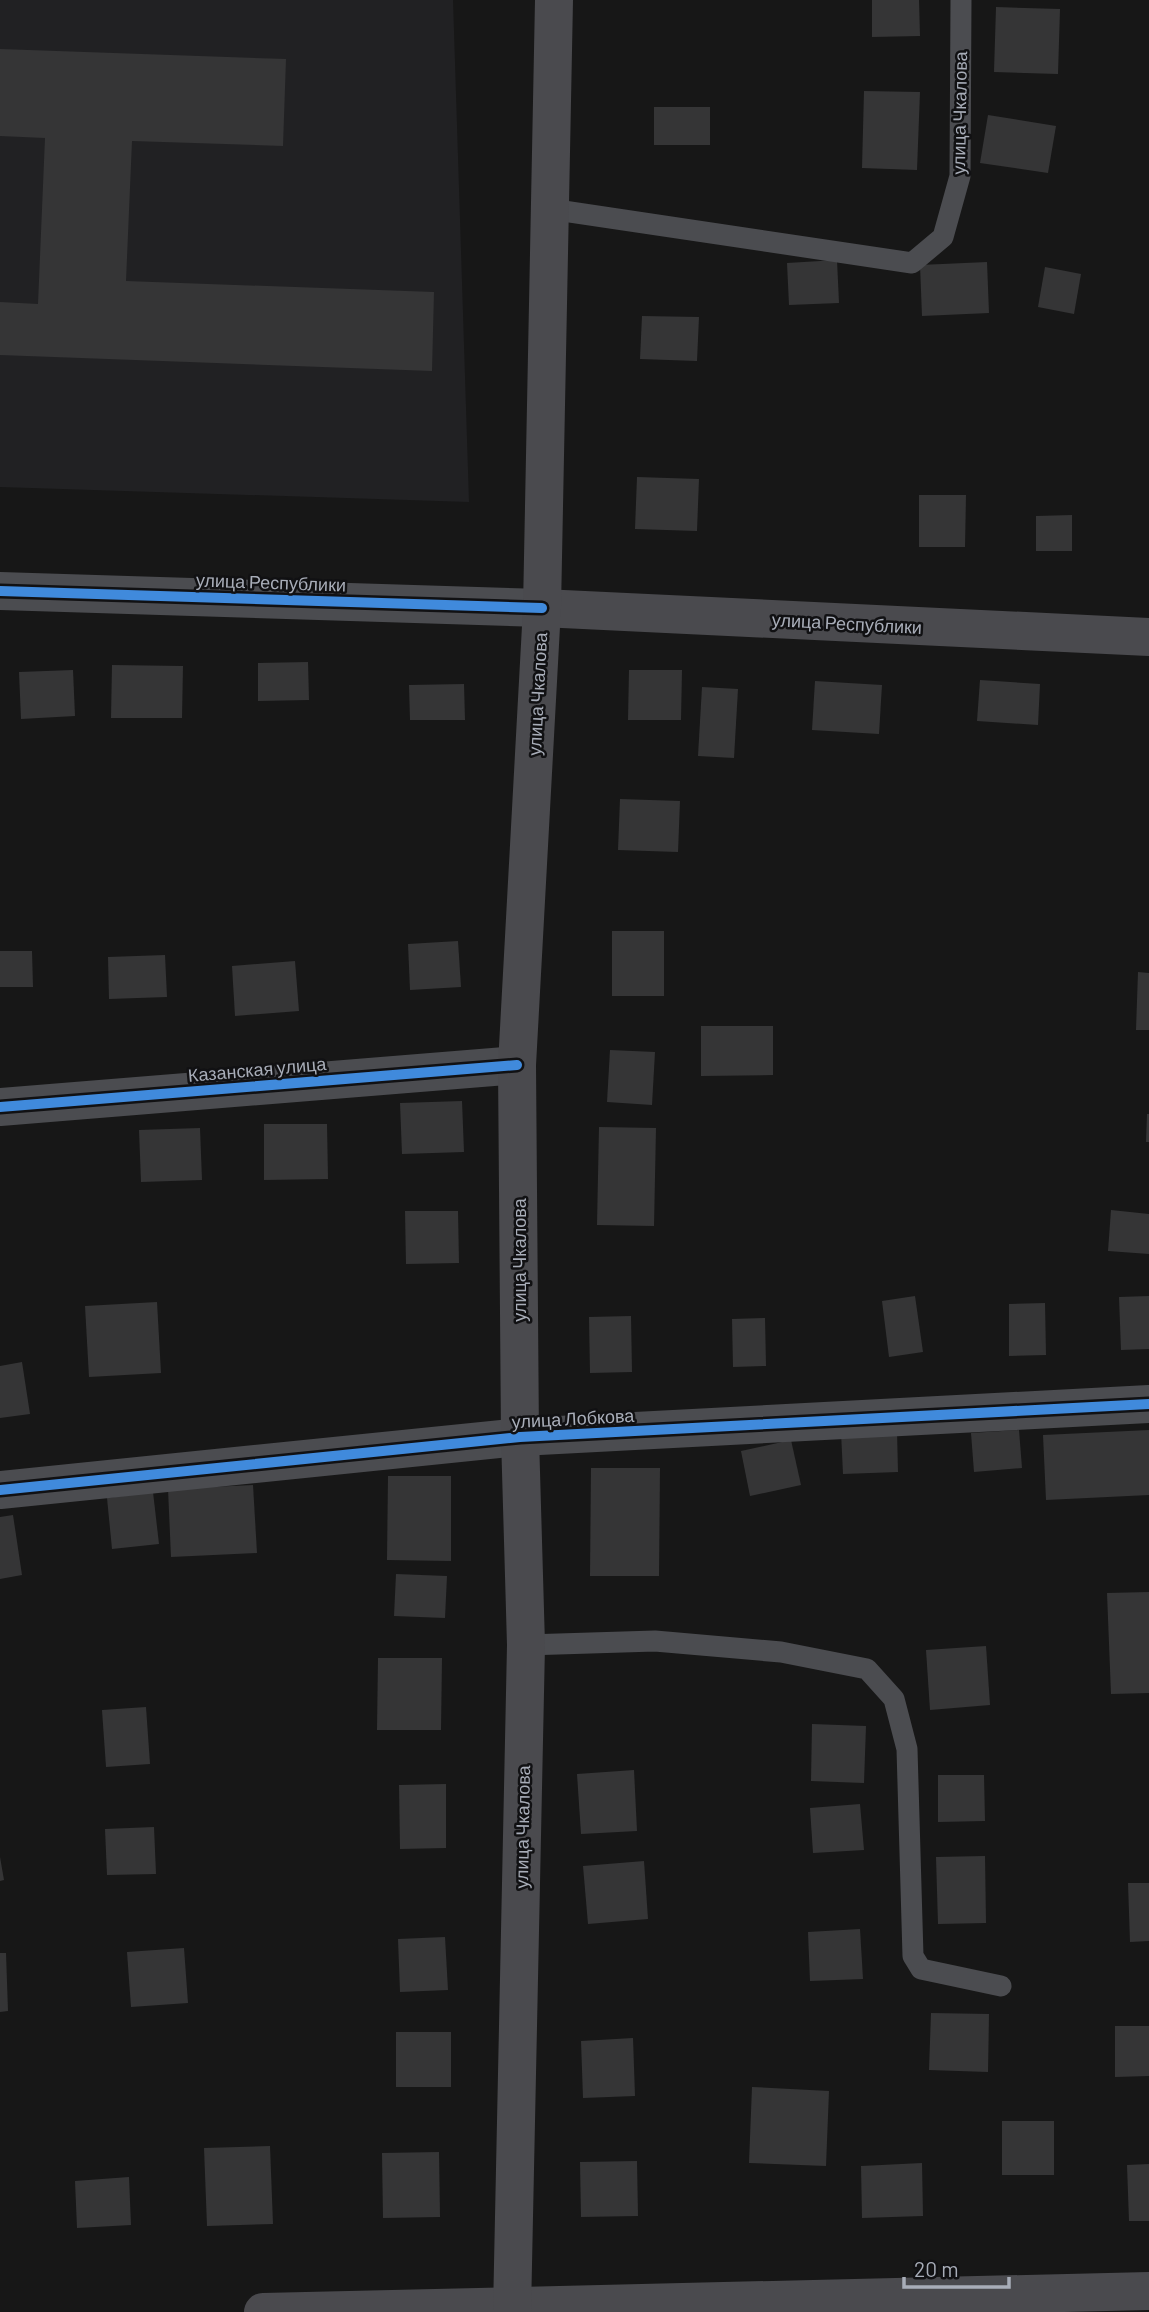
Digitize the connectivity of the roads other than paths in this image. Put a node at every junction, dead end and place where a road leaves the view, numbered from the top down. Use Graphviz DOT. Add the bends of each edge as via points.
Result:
graph roads {
  1 [pos="554,0"];
  2 [pos="961,0"];
  3 [pos="550,209"];
  4 [pos="0,591"];
  5 [pos="542,608"];
  6 [pos="1149,637"];
  7 [pos="517,1065"];
  8 [pos="0,1107"];
  9 [pos="1149,1404"];
  10 [pos="520,1437"];
  11 [pos="0,1490"];
  12 [pos="526,1645"];
  13 [pos="1001,1986"];
  14 [pos="1149,2291"];
  15 [pos="512,2309"];
  16 [pos="263,2312"];
  1 -- 3 [label="main road, улица Чкалова"];
  2 -- 3 [label="lane, улица Чкалова" via="960,176 943,237 912,263"];
  3 -- 5 [label="main road, улица Чкалова"];
  4 -- 5 [label="street, улица Республики"];
  5 -- 6 [label="main road, улица Республики"];
  5 -- 7 [label="main road, улица Чкалова"];
  7 -- 8 [label="street, Казанская улица"];
  7 -- 10 [label="main road, улица Чкалова"];
  9 -- 10 [label="street, улица Лобкова"];
  10 -- 11 [label="street, улица Лобкова"];
  10 -- 12 [label="main road, улица Чкалова"];
  12 -- 13 [label="lane" via="655,1641 781,1652 867,1669 894,1699 907,1749 913,1956 920,1969"];
  12 -- 15 [label="main road, улица Чкалова"];
  14 -- 15 [label="main road"];
  15 -- 16 [label="main road"];
}
